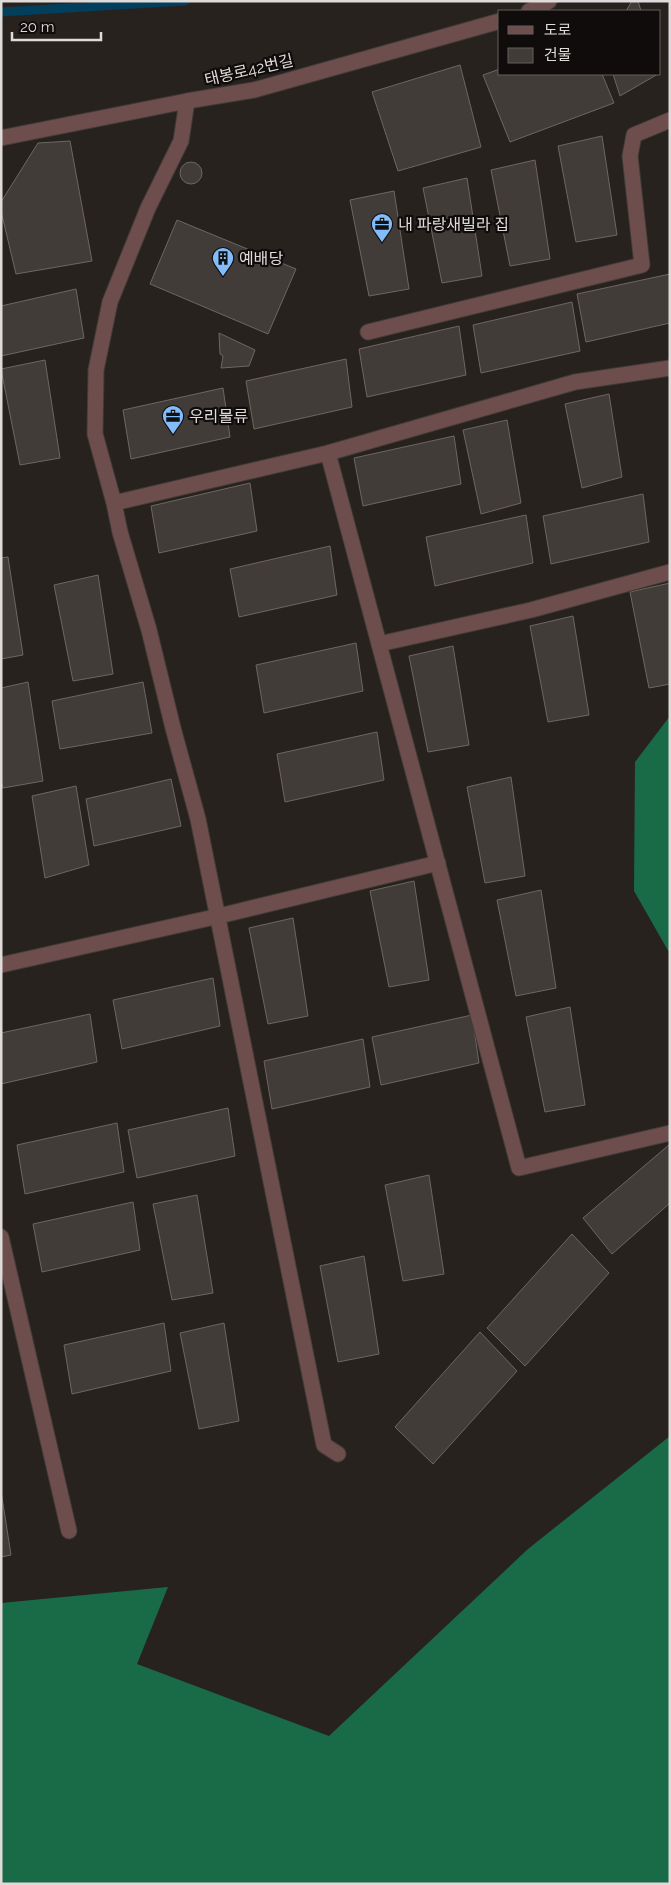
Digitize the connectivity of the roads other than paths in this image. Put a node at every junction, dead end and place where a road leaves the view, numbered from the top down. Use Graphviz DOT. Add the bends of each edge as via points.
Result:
graph roads {
  1 [pos="549,1"];
  2 [pos="531,10"];
  3 [pos="498,22"];
  4 [pos="187,101"];
  5 [pos="670,120"];
  6 [pos="1,138"];
  7 [pos="368,332"];
  8 [pos="670,368"];
  9 [pos="328,453"];
  10 [pos="114,503"];
  11 [pos="670,572"];
  12 [pos="379,644"];
  13 [pos="438,863"];
  14 [pos="219,916"];
  15 [pos="1,965"];
  16 [pos="670,1133"];
  17 [pos="1,1237"];
  18 [pos="338,1454"];
  19 [pos="69,1531"];
  1 -- 2 [label="street"];
  3 -- 4 [label="street, 태봉로42번길" via="254,90"];
  4 -- 6 [label="street, 태봉로42번길"];
  4 -- 10 [label="street" via="181,141 148,208 110,302 96,370 95,434"];
  5 -- 7 [label="street" via="634,135 630,156 642,265"];
  8 -- 9 [label="street" via="576,382"];
  9 -- 10 [label="street"];
  9 -- 12 [label="street"];
  10 -- 14 [label="street" via="198,819"];
  11 -- 12 [label="street" via="531,610"];
  12 -- 13 [label="street"];
  13 -- 14 [label="street"];
  13 -- 16 [label="street" via="519,1168"];
  14 -- 15 [label="street"];
  14 -- 18 [label="street" via="324,1445"];
  17 -- 19 [label="street"];
}
